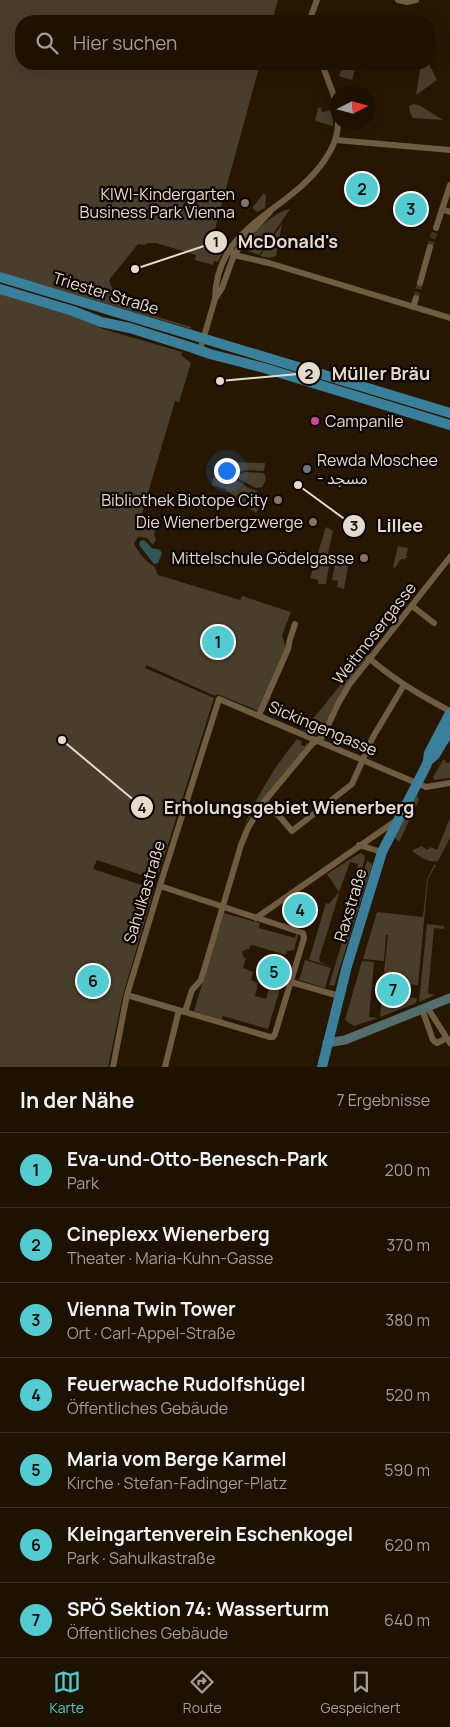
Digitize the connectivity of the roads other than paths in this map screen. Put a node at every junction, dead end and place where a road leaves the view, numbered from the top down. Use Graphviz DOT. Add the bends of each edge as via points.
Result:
graph roads {
  1 [pos="317,0"];
  2 [pos="398,0"];
  3 [pos="416,0"];
  4 [pos="311,15"];
  5 [pos="324,70"];
  6 [pos="330,85"];
  7 [pos="337,130"];
  8 [pos="336,140"];
  9 [pos="450,150"];
  10 [pos="450,185"];
  11 [pos="442,208"];
  12 [pos="273,209"];
  13 [pos="450,212"];
  14 [pos="436,228"];
  15 [pos="240,247"];
  16 [pos="430,247"];
  17 [pos="232,253"];
  18 [pos="252,258"];
  19 [pos="0,277"];
  20 [pos="420,283"];
  21 [pos="0,289"];
  22 [pos="416,298"];
  23 [pos="413,307"];
  24 [pos="450,318"];
  25 [pos="204,338"];
  26 [pos="200,350"];
  27 [pos="450,413"];
  28 [pos="450,425"];
  29 [pos="450,557"];
  30 [pos="412,606"];
  31 [pos="434,623"];
  32 [pos="296,624"];
  33 [pos="369,658"];
  34 [pos="404,685"];
  35 [pos="219,699"];
  36 [pos="450,712"];
  37 [pos="259,715"];
  38 [pos="450,730"];
  39 [pos="318,740"];
  40 [pos="363,760"];
  41 [pos="428,761"];
  42 [pos="417,783"];
  43 [pos="450,783"];
  44 [pos="263,803"];
  45 [pos="398,819"];
  46 [pos="360,846"];
  47 [pos="382,852"];
  48 [pos="160,886"];
  49 [pos="222,908"];
  50 [pos="256,918"];
  51 [pos="291,982"];
  52 [pos="127,995"];
  53 [pos="339,996"];
  54 [pos="450,998"];
  55 [pos="424,1008"];
  56 [pos="182,1011"];
  57 [pos="448,1041"];
  58 [pos="327,1043"];
  59 [pos="113,1067"];
  60 [pos="166,1067"];
  61 [pos="322,1067"];
  1 -- 4 [label="street"];
  2 -- 3 [label="street"];
  5 -- 6 [label="street"];
  7 -- 8 [label="street"];
  8 -- 9 [label="street"];
  8 -- 12 [label="street" via="313,175"];
  10 -- 11 [label="street"];
  11 -- 13 [label="street"];
  11 -- 14 [label="street"];
  12 -- 15 [label="street"];
  12 -- 17 [label="street" via="247,228"];
  15 -- 17 [label="street"];
  15 -- 18 [label="street"];
  16 -- 20 [label="street"];
  17 -- 18 [label="street"];
  17 -- 25 [label="street" via="220,269"];
  18 -- 23 [label="street"];
  19 -- 25 [label="main road, Triester Straße"];
  21 -- 26 [label="main road, Triester Straße"];
  22 -- 23 [label="street"];
  23 -- 24 [label="street"];
  25 -- 26 [label="street"];
  25 -- 27 [label="main road, Triester Straße"];
  26 -- 28 [label="main road, Triester Straße"];
  29 -- 30 [label="street, Weitmosergasse"];
  30 -- 31 [label="street"];
  30 -- 33 [label="street, Weitmosergasse"];
  32 -- 37 [label="street"];
  33 -- 34 [label="street"];
  33 -- 39 [label="street, Weitmosergasse" via="349,685"];
  34 -- 36 [label="street"];
  34 -- 40 [label="street"];
  35 -- 37 [label="street, Sickingengasse"];
  35 -- 48 [label="street, Sahulkastraße"];
  36 -- 41 [label="main road, Raxstraße"];
  37 -- 39 [label="street, Sickingengasse"];
  38 -- 41 [label="main road, Raxstraße" via="436,755"];
  39 -- 40 [label="street, Sickingengasse"];
  39 -- 44 [label="street, Weitmosergasse"];
  40 -- 42 [label="street, Sickingengasse"];
  40 -- 44 [label="street" via="352,784 292,832"];
  41 -- 42 [label="main road, Raxstraße"];
  42 -- 43 [label="street, Sickingengasse" via="426,787"];
  42 -- 45 [label="main road, Raxstraße"];
  44 -- 49 [label="street, Weitmosergasse" via="241,845"];
  45 -- 46 [label="street"];
  45 -- 47 [label="main road, Raxstraße"];
  46 -- 47 [label="street"];
  46 -- 50 [label="street"];
  47 -- 53 [label="main road, Raxstraße"];
  48 -- 49 [label="street"];
  48 -- 52 [label="street, Sahulkastraße"];
  49 -- 50 [label="street"];
  49 -- 56 [label="street, Weitmosergasse" via="201,980"];
  50 -- 51 [label="street" via="303,933"];
  51 -- 53 [label="street"];
  51 -- 56 [label="street" via="273,1037"];
  52 -- 56 [label="street"];
  52 -- 59 [label="street, Sahulkastraße"];
  53 -- 58 [label="main road, Raxstraße"];
  54 -- 55 [label="street"];
  55 -- 57 [label="street"];
  55 -- 57 [label="street" via="434,1040 437,1043"];
  55 -- 58 [label="street" via="345,1040"];
  56 -- 60 [label="street, Weitmosergasse"];
  58 -- 61 [label="main road, Raxstraße"];
}
